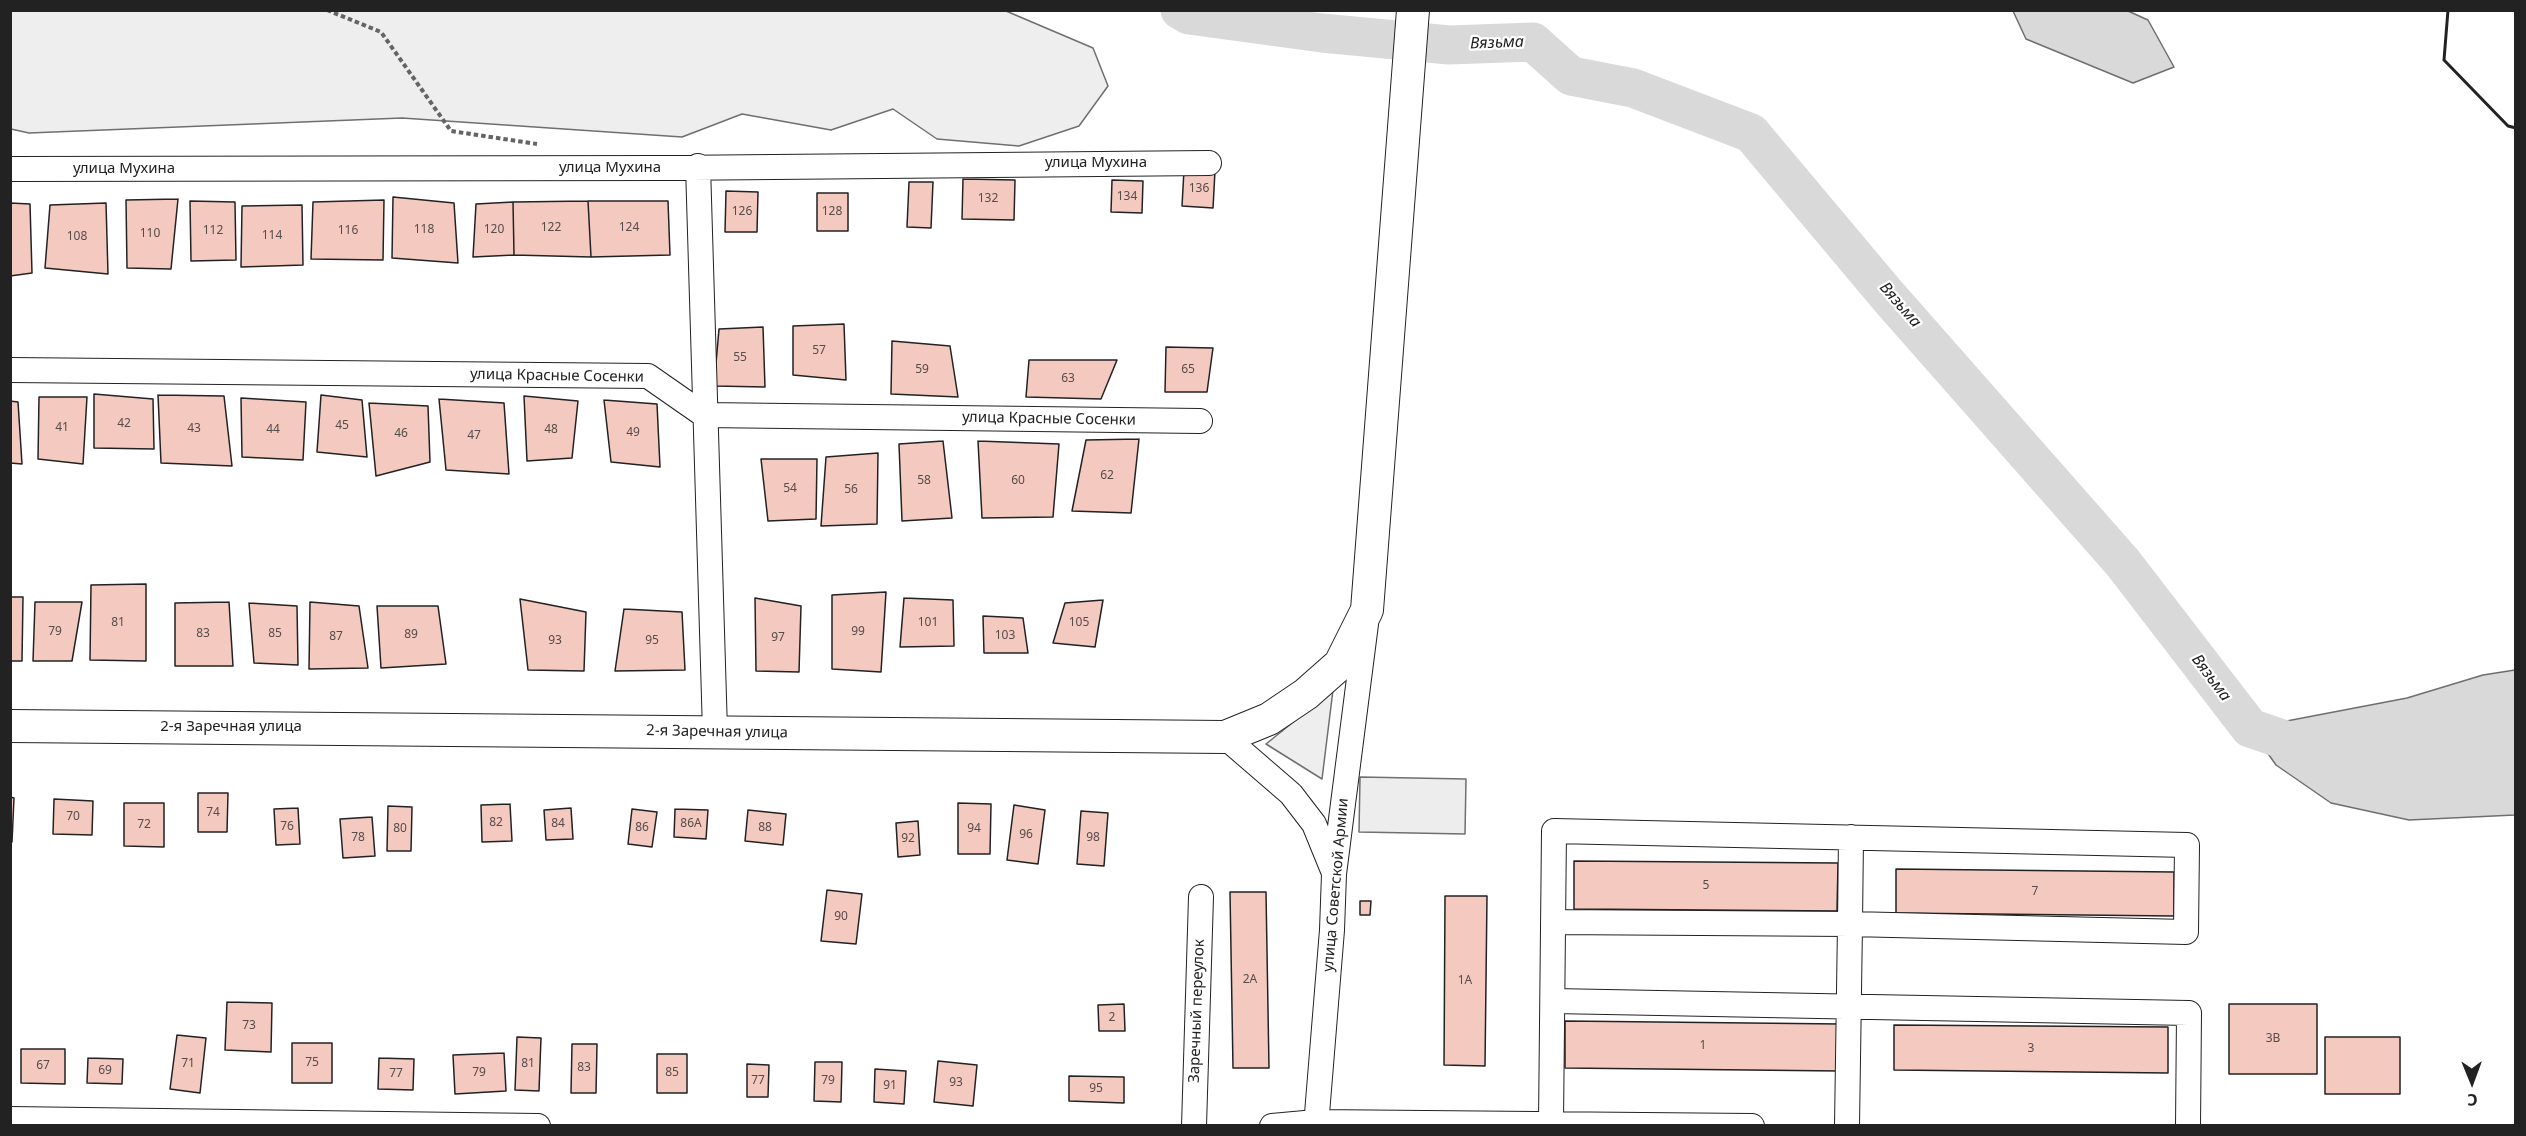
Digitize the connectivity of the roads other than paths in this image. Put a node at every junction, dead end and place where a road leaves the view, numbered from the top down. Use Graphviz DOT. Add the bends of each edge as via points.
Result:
graph roads {
  1 [pos="1413,10"];
  2 [pos="1209,163"];
  3 [pos="698,166"];
  4 [pos="10,169"];
  5 [pos="10,370"];
  6 [pos="704,415"];
  7 [pos="1200,421"];
  8 [pos="1367,610"];
  9 [pos="10,726"];
  10 [pos="715,731"];
  11 [pos="1226,737"];
  12 [pos="1851,837"];
  13 [pos="1334,874"];
  14 [pos="1201,897"];
  15 [pos="1553,922"];
  16 [pos="1850,924"];
  17 [pos="1553,1002"];
  18 [pos="1848,1007"];
  19 [pos="10,1119"];
  20 [pos="1541,1123"];
  21 [pos="1316,1124"];
  22 [pos="1430,1124"];
  23 [pos="538,1125"];
  24 [pos="1194,1125"];
  25 [pos="1272,1125"];
  26 [pos="1737,1125"];
  27 [pos="1752,1125"];
  28 [pos="1847,1125"];
  29 [pos="2188,1125"];
  1 -- 8 [label="main road"];
  2 -- 3 [label="street, улица Мухина"];
  3 -- 4 [label="street, улица Мухина"];
  3 -- 6 [label="street"];
  5 -- 6 [label="street, улица Красные Сосенки" via="648,376"];
  6 -- 7 [label="street, улица Красные Сосенки"];
  6 -- 10 [label="street"];
  8 -- 11 [label="main road, 2-я Заречная улица" via="1340,664 1269,719"];
  8 -- 13 [label="street, улица Советской Армии"];
  9 -- 10 [label="main road, 2-я Заречная улица"];
  10 -- 11 [label="main road, 2-я Заречная улица"];
  11 -- 13 [label="street" via="1291,794 1314,824"];
  12 -- 15 [label="street" via="1554,831"];
  12 -- 16 [label="street"];
  12 -- 16 [label="street" via="2187,846 2186,933"];
  13 -- 21 [label="street, улица Советской Армии"];
  14 -- 24 [label="street, Заречный переулок"];
  15 -- 16 [label="street"];
  15 -- 17 [label="street"];
  16 -- 18 [label="street"];
  17 -- 18 [label="street"];
  17 -- 20 [label="street"];
  18 -- 28 [label="street"];
  18 -- 29 [label="street" via="2189,1013"];
  19 -- 23 [label="street"];
  20 -- 22 [label="street"];
  20 -- 26 [label="street"];
  21 -- 22 [label="street"];
  21 -- 25 [label="street"];
  26 -- 27 [label="street"];
}
